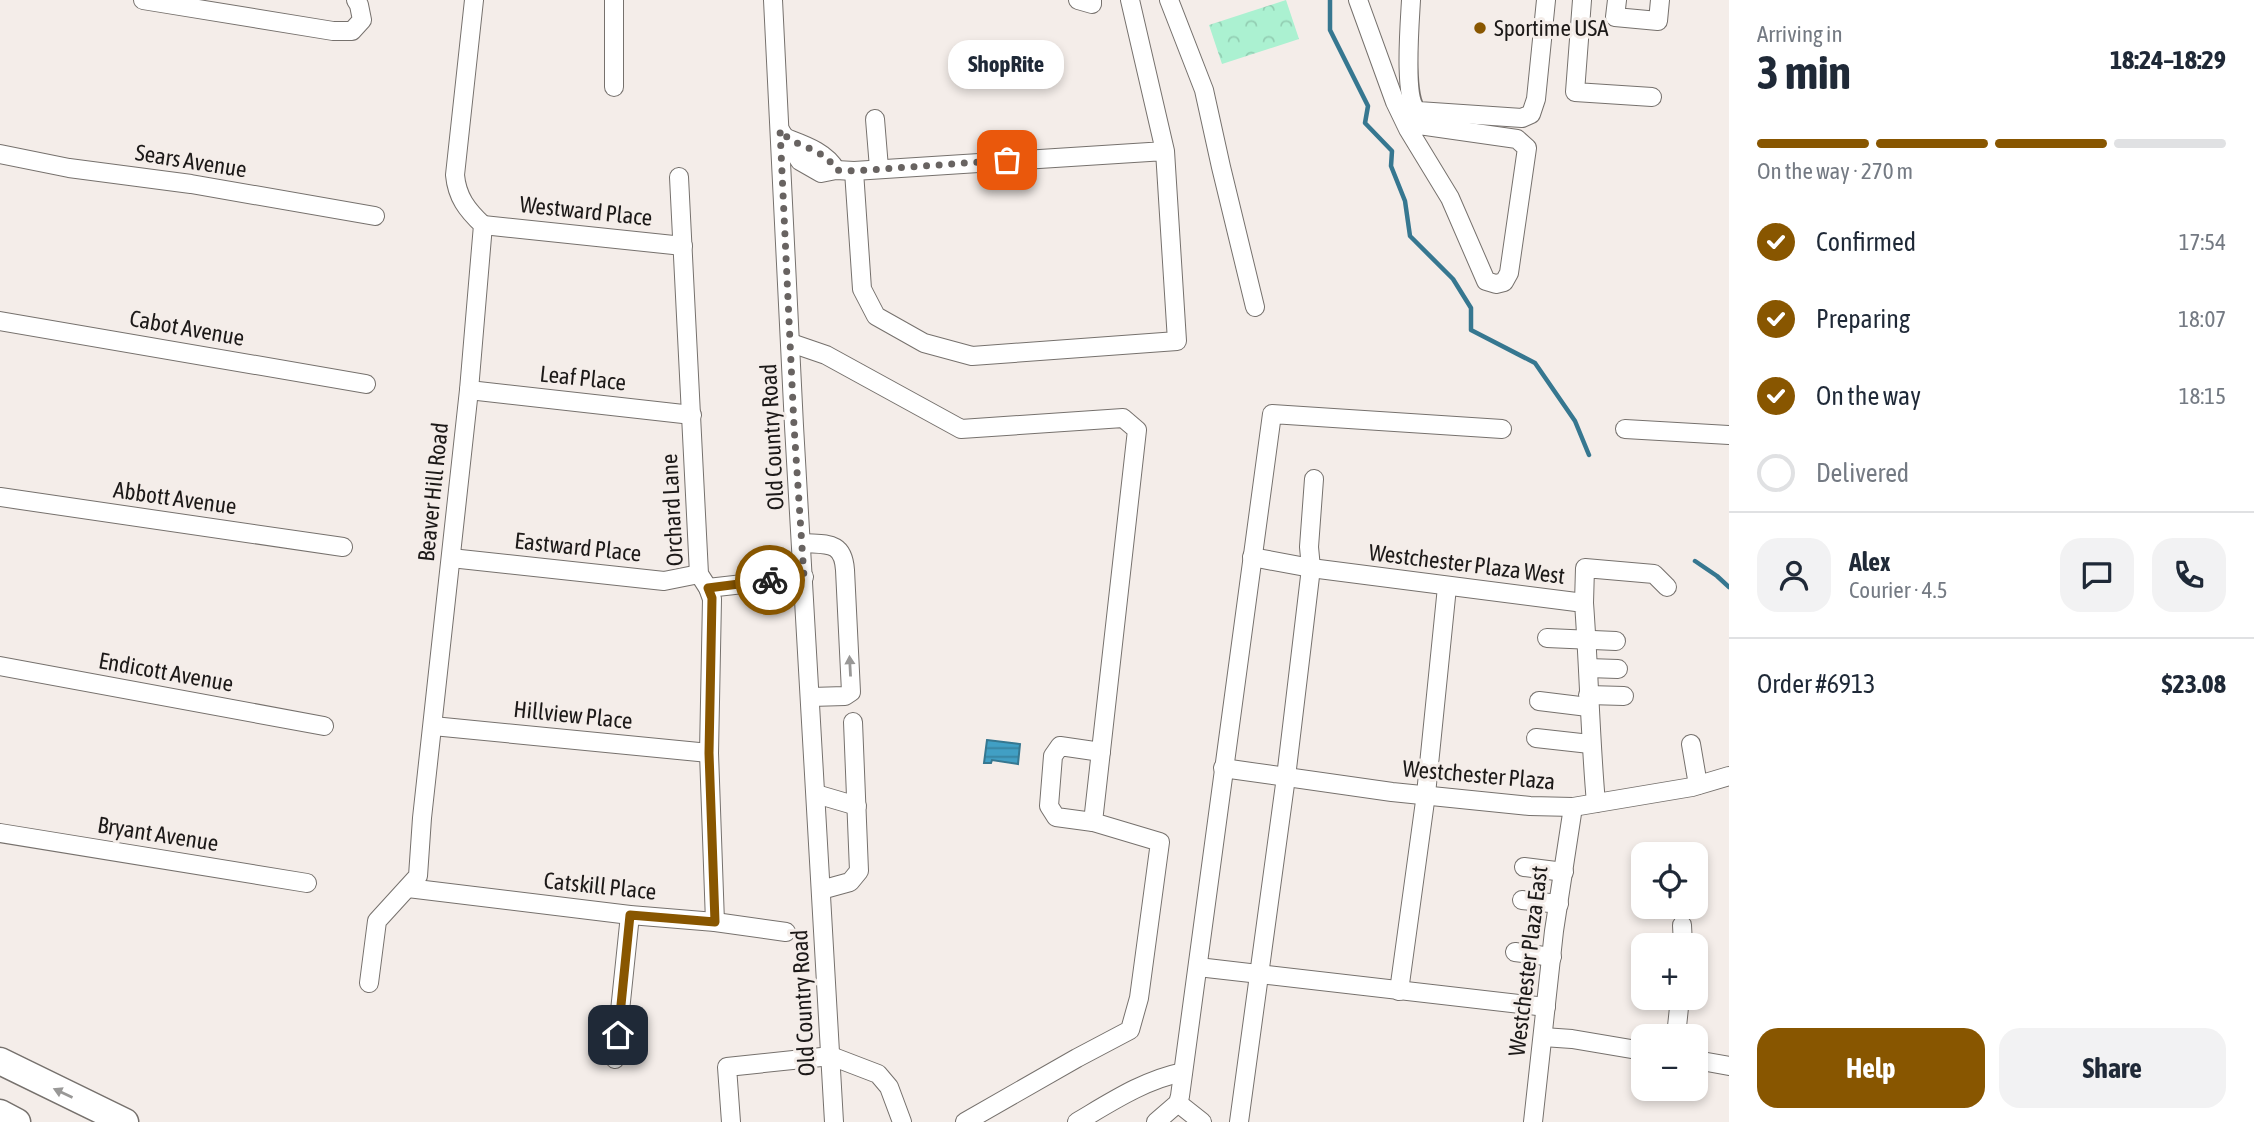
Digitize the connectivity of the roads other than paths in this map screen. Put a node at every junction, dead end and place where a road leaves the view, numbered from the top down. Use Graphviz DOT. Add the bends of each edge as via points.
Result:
graph roads {
  1 [pos="143,0"];
  2 [pos="474,0"];
  3 [pos="614,0"];
  4 [pos="773,0"];
  5 [pos="1078,0"];
  6 [pos="1092,0"];
  7 [pos="1130,0"];
  8 [pos="1169,0"];
  9 [pos="1358,0"];
  10 [pos="1411,0"];
  11 [pos="1546,0"];
  12 [pos="1582,0"];
  13 [pos="1617,0"];
  14 [pos="1660,0"];
  15 [pos="358,3"];
  16 [pos="614,87"];
  17 [pos="1652,97"];
  18 [pos="875,119"];
  19 [pos="1405,123"];
  20 [pos="783,134"];
  21 [pos="1166,150"];
  22 [pos="0,154"];
  23 [pos="879,168"];
  24 [pos="854,171"];
  25 [pos="679,177"];
  26 [pos="375,216"];
  27 [pos="483,225"];
  28 [pos="683,246"];
  29 [pos="1255,307"];
  30 [pos="0,321"];
  31 [pos="791,343"];
  32 [pos="366,384"];
  33 [pos="469,390"];
  34 [pos="692,415"];
  35 [pos="1502,429"];
  36 [pos="1625,429"];
  37 [pos="1729,435"];
  38 [pos="1314,479"];
  39 [pos="0,497"];
  40 [pos="802,543"];
  41 [pos="343,547"];
  42 [pos="1252,557"];
  43 [pos="451,558"];
  44 [pos="1311,568"];
  45 [pos="804,577"];
  46 [pos="704,581"];
  47 [pos="1447,587"];
  48 [pos="1667,587"];
  49 [pos="1584,603"];
  50 [pos="1547,638"];
  51 [pos="1587,640"];
  52 [pos="1616,641"];
  53 [pos="0,666"];
  54 [pos="1588,668"];
  55 [pos="1618,669"];
  56 [pos="1624,696"];
  57 [pos="811,697"];
  58 [pos="1539,701"];
  59 [pos="1588,701"];
  60 [pos="853,722"];
  61 [pos="324,726"];
  62 [pos="433,726"];
  63 [pos="1536,738"];
  64 [pos="1590,744"];
  65 [pos="1690,744"];
  66 [pos="1101,752"];
  67 [pos="709,753"];
  68 [pos="1223,768"];
  69 [pos="1729,776"];
  70 [pos="1286,777"];
  71 [pos="1698,785"];
  72 [pos="816,794"];
  73 [pos="1426,794"];
  74 [pos="1596,803"];
  75 [pos="857,806"];
  76 [pos="1573,807"];
  77 [pos="1093,822"];
  78 [pos="0,833"];
  79 [pos="1524,867"];
  80 [pos="1563,872"];
  81 [pos="307,883"];
  82 [pos="408,888"];
  83 [pos="821,890"];
  84 [pos="1522,900"];
  85 [pos="1559,904"];
  86 [pos="630,915"];
  87 [pos="715,922"];
  88 [pos="1682,925"];
  89 [pos="786,932"];
  90 [pos="1682,933"];
  91 [pos="1515,952"];
  92 [pos="1552,957"];
  93 [pos="1198,967"];
  94 [pos="1259,974"];
  95 [pos="369,983"];
  96 [pos="1399,991"];
  97 [pos="1546,1007"];
  98 [pos="1543,1037"];
  99 [pos="1631,1049"];
  100 [pos="831,1056"];
  101 [pos="615,1059"];
  102 [pos="0,1061"];
  103 [pos="1708,1062"];
  104 [pos="1729,1066"];
  105 [pos="1183,1072"];
  106 [pos="1178,1103"];
  107 [pos="0,1113"];
  108 [pos="17,1122"];
  109 [pos="125,1122"];
  110 [pos="731,1122"];
  111 [pos="834,1122"];
  112 [pos="902,1122"];
  113 [pos="965,1122"];
  114 [pos="1077,1122"];
  115 [pos="1156,1122"];
  116 [pos="1202,1122"];
  117 [pos="1239,1122"];
  118 [pos="1533,1122"];
  1 -- 15 [label="street" via="333,31 352,31 362,20"];
  2 -- 27 [label="street" via="455,175 459,196"];
  3 -- 16 [label="street"];
  4 -- 20 [label="street, Old Country Road"];
  5 -- 6 [label="street" via="1092,4"];
  7 -- 21 [label="street"];
  8 -- 29 [label="street" via="1204,90"];
  9 -- 19 [label="street"];
  10 -- 11 [label="street" via="1408,49 1413,108 1522,118 1531,114 1536,99"];
  12 -- 17 [label="street" via="1575,92"];
  13 -- 14 [label="street" via="1615,17 1658,21"];
  18 -- 23 [label="street"];
  19 -- 19 [label="street" via="1450,198 1486,281 1504,282 1527,148 1517,139"];
  20 -- 24 [label="street" via="800,161 821,173"];
  20 -- 31 [label="street, Old Country Road"];
  21 -- 23 [label="street"];
  21 -- 24 [label="street" via="1177,341 986,355 924,343 876,316 862,289"];
  22 -- 26 [label="street, Sears Avenue"];
  23 -- 24 [label="street"];
  25 -- 28 [label="street, Orchard Lane"];
  27 -- 28 [label="street, Westward Place"];
  27 -- 33 [label="street, Beaver Hill Road"];
  28 -- 34 [label="street, Orchard Lane"];
  30 -- 32 [label="street, Cabot Avenue"];
  31 -- 40 [label="street, Old Country Road"];
  31 -- 66 [label="street" via="826,355 961,429 1123,418 1137,430"];
  33 -- 34 [label="street, Leaf Place"];
  33 -- 43 [label="street, Beaver Hill Road"];
  34 -- 46 [label="street, Orchard Lane"];
  35 -- 42 [label="street" via="1272,414"];
  36 -- 37 [label="street"];
  38 -- 44 [label="street"];
  39 -- 41 [label="street, Abbott Avenue"];
  40 -- 45 [label="street, Old Country Road"];
  57 -- 40 [label="street, one-way" via="851,692 848,623 842,553"];
  42 -- 44 [label="street, Westchester Plaza West"];
  42 -- 68 [label="street"];
  43 -- 46 [label="street, Eastward Place" via="664,581"];
  43 -- 62 [label="street, Beaver Hill Road"];
  44 -- 47 [label="street, Westchester Plaza West"];
  44 -- 70 [label="street"];
  45 -- 46 [label="street, Eastward Place"];
  45 -- 57 [label="street, Old Country Road"];
  46 -- 67 [label="street, Orchard Lane" via="712,598"];
  47 -- 49 [label="street, Westchester Plaza West"];
  47 -- 73 [label="street"];
  48 -- 49 [label="street" via="1654,574 1585,568"];
  49 -- 51 [label="street, Westchester Plaza West"];
  50 -- 51 [label="street"];
  51 -- 52 [label="street"];
  51 -- 54 [label="street, Westchester Plaza West"];
  53 -- 61 [label="street, Endicott Avenue"];
  54 -- 55 [label="street"];
  54 -- 59 [label="street, Westchester Plaza West"];
  56 -- 59 [label="street"];
  57 -- 72 [label="street, Old Country Road"];
  58 -- 59 [label="street"];
  59 -- 64 [label="street, Westchester Plaza West"];
  60 -- 75 [label="street"];
  62 -- 67 [label="street, Hillview Place"];
  62 -- 82 [label="street, Beaver Hill Road" via="418,876"];
  63 -- 64 [label="street"];
  64 -- 74 [label="street, Westchester Plaza West"];
  65 -- 71 [label="street"];
  66 -- 77 [label="street"];
  66 -- 77 [label="street" via="1059,747 1053,756 1049,806 1056,817"];
  67 -- 87 [label="street, Orchard Lane"];
  68 -- 70 [label="street, Westchester Plaza"];
  68 -- 93 [label="street"];
  69 -- 71 [label="street, Westchester Plaza"];
  70 -- 73 [label="street, Westchester Plaza"];
  70 -- 94 [label="street"];
  71 -- 74 [label="street, Westchester Plaza"];
  72 -- 75 [label="street"];
  72 -- 83 [label="street, Old Country Road"];
  73 -- 76 [label="street, Westchester Plaza"];
  73 -- 96 [label="street"];
  74 -- 76 [label="street, Westchester Plaza"];
  75 -- 83 [label="street" via="859,871 850,882"];
  76 -- 80 [label="street, Westchester Plaza East"];
  77 -- 113 [label="street" via="1160,842 1139,998 1130,1030"];
  78 -- 81 [label="street, Bryant Avenue"];
  79 -- 80 [label="street"];
  80 -- 85 [label="street, Westchester Plaza East"];
  82 -- 86 [label="street, Catskill Place"];
  82 -- 95 [label="street, Beaver Hill Road" via="377,921"];
  83 -- 100 [label="street, Old Country Road"];
  84 -- 85 [label="street"];
  85 -- 92 [label="street, Westchester Plaza East"];
  86 -- 87 [label="street, Catskill Place"];
  86 -- 101 [label="street"];
  87 -- 89 [label="street, Catskill Place"];
  88 -- 90 [label="street"];
  91 -- 92 [label="street"];
  92 -- 97 [label="street, Westchester Plaza East"];
  93 -- 94 [label="street"];
  93 -- 105 [label="street"];
  94 -- 96 [label="street"];
  94 -- 117 [label="street"];
  96 -- 97 [label="street"];
  97 -- 98 [label="street, Westchester Plaza East"];
  98 -- 99 [label="street"];
  98 -- 118 [label="street, Westchester Plaza East"];
  100 -- 110 [label="street" via="727,1067"];
  100 -- 111 [label="street, Old Country Road"];
  100 -- 112 [label="street" via="878,1074 889,1087"];
  109 -- 102 [label="highway, one-way"];
  103 -- 104 [label="street"];
  105 -- 106 [label="street"];
  105 -- 114 [label="street" via="1145,1083"];
  106 -- 115 [label="street"];
  106 -- 116 [label="street"];
  107 -- 108 [label="highway"];
}
